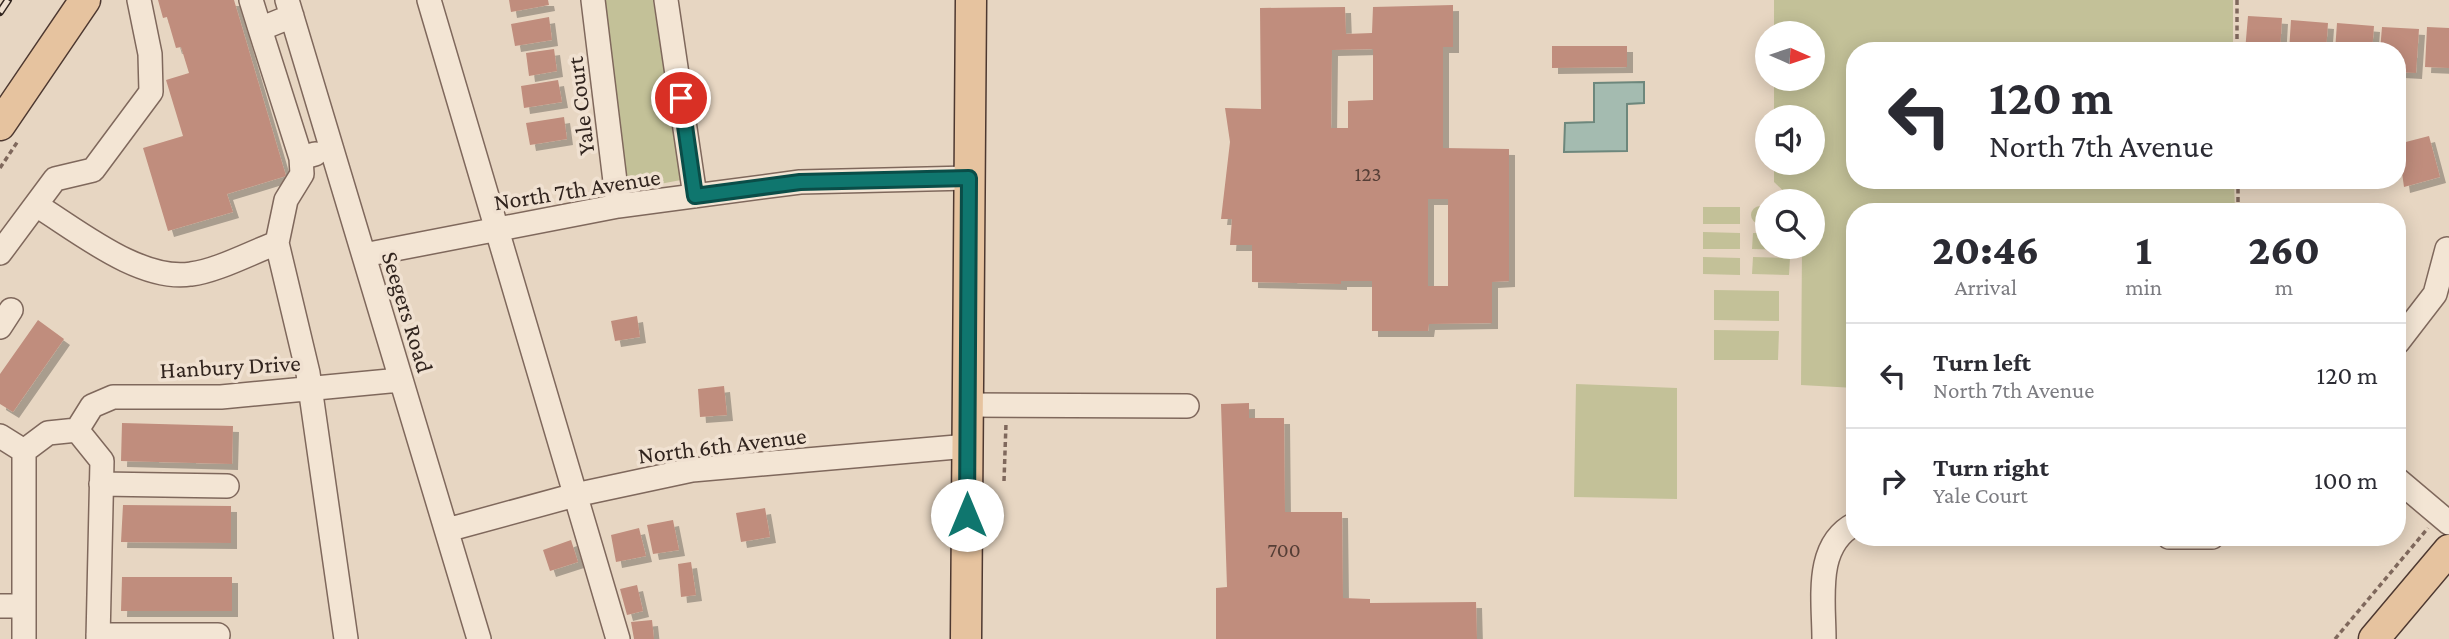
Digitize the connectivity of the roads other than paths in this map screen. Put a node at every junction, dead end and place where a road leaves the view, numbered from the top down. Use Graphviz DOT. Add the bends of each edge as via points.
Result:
graph roads {
  1 [pos="85,0"];
  2 [pos="139,0"];
  3 [pos="251,0"];
  4 [pos="429,0"];
  5 [pos="593,0"];
  6 [pos="666,0"];
  7 [pos="971,0"];
  8 [pos="290,8"];
  9 [pos="260,29"];
  10 [pos="0,125"];
  11 [pos="332,149"];
  12 [pos="301,158"];
  13 [pos="969,178"];
  14 [pos="695,196"];
  15 [pos="36,205"];
  16 [pos="618,206"];
  17 [pos="498,228"];
  18 [pos="277,243"];
  19 [pos="2447,249"];
  20 [pos="0,253"];
  21 [pos="364,256"];
  22 [pos="2406,332"];
  23 [pos="400,380"];
  24 [pos="311,388"];
  25 [pos="968,405"];
  26 [pos="1188,406"];
  27 [pos="78,430"];
  28 [pos="0,436"];
  29 [pos="968,446"];
  30 [pos="24,451"];
  31 [pos="101,484"];
  32 [pos="227,486"];
  33 [pos="2406,487"];
  34 [pos="575,495"];
  35 [pos="2449,523"];
  36 [pos="1846,528"];
  37 [pos="447,530"];
  38 [pos="2449,550"];
  39 [pos="0,606"];
  40 [pos="24,606"];
  41 [pos="218,635"];
  42 [pos="98,637"];
  43 [pos="24,639"];
  44 [pos="346,639"];
  45 [pos="479,639"];
  46 [pos="618,639"];
  47 [pos="966,639"];
  48 [pos="1824,639"];
  49 [pos="2374,639"];
  1 -- 10 [label="main road"];
  2 -- 15 [label="street" via="150,54 151,92 93,170 55,179"];
  3 -- 9 [label="street"];
  4 -- 17 [label="street"];
  5 -- 16 [label="street, Yale Court"];
  6 -- 14 [label="street"];
  7 -- 13 [label="main road"];
  8 -- 9 [label="street"];
  8 -- 11 [label="street, Seegers Road"];
  9 -- 12 [label="street"];
  11 -- 12 [label="street"];
  11 -- 21 [label="street, Seegers Road"];
  12 -- 18 [label="street" via="302,174 286,200"];
  13 -- 14 [label="street, North 7th Avenue" via="800,182"];
  13 -- 25 [label="main road"];
  14 -- 16 [label="street, North 7th Avenue"];
  15 -- 18 [label="street" via="131,263 170,274 192,275"];
  15 -- 20 [label="street"];
  16 -- 17 [label="street, North 7th Avenue"];
  17 -- 21 [label="street, North 7th Avenue"];
  17 -- 34 [label="street"];
  18 -- 24 [label="street"];
  19 -- 22 [label="street" via="2435,294"];
  21 -- 23 [label="street, Seegers Road"];
  23 -- 24 [label="street, Hanbury Drive"];
  23 -- 37 [label="street, Seegers Road"];
  24 -- 27 [label="street, Hanbury Drive" via="221,397 113,397 92,406"];
  24 -- 44 [label="street"];
  25 -- 26 [label="street"];
  25 -- 29 [label="main road"];
  27 -- 30 [label="street" via="48,433"];
  27 -- 31 [label="street" via="102,461"];
  28 -- 30 [label="street"];
  29 -- 34 [label="street, North 6th Avenue" via="692,470"];
  29 -- 47 [label="main road"];
  30 -- 40 [label="street"];
  31 -- 32 [label="street"];
  31 -- 42 [label="street"];
  33 -- 35 [label="street"];
  34 -- 37 [label="street, North 6th Avenue"];
  34 -- 46 [label="street"];
  36 -- 48 [label="street" via="1831,547 1824,569"];
  37 -- 45 [label="street, Seegers Road"];
  38 -- 49 [label="main road"];
  39 -- 40 [label="street"];
  40 -- 43 [label="street"];
  41 -- 42 [label="street"];
}
